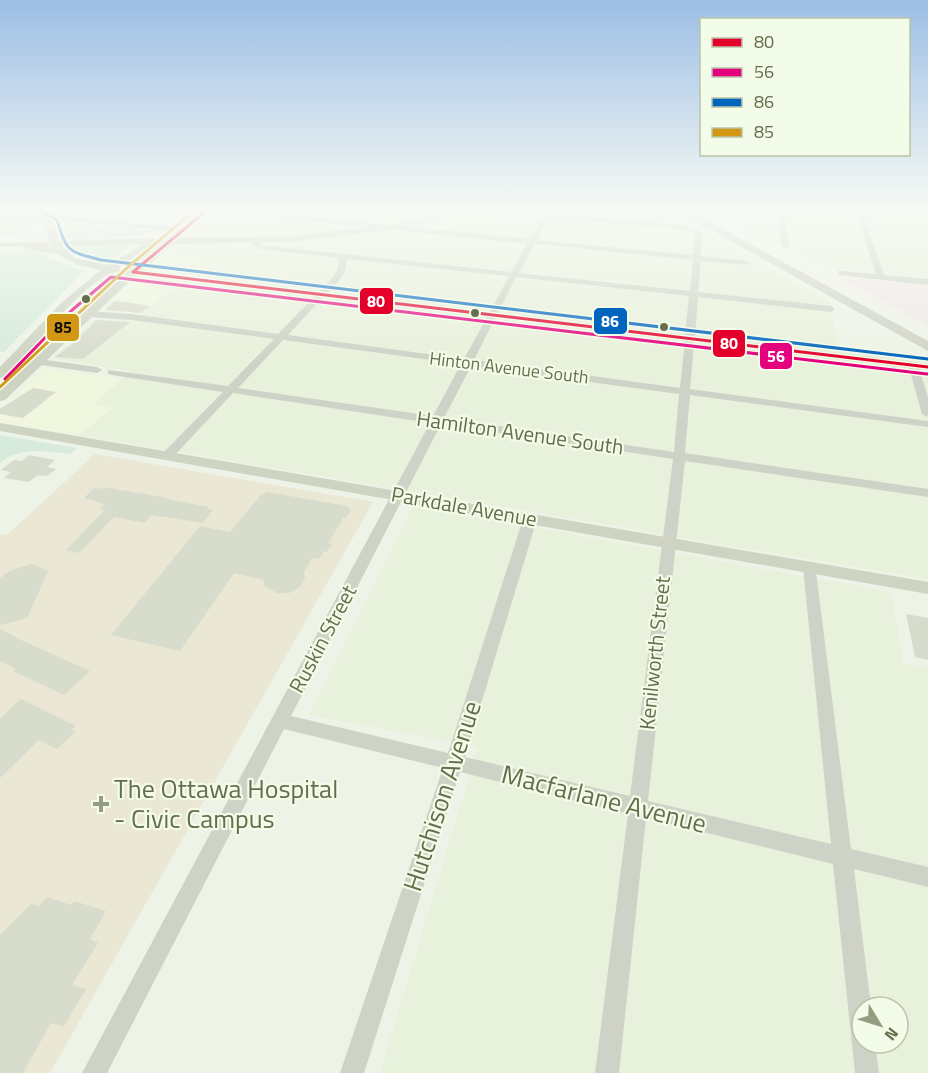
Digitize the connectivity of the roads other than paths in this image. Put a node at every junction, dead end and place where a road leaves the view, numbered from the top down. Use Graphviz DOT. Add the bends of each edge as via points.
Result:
graph roads {
  1 [pos="75,260"];
  2 [pos="122,260"];
  3 [pos="137,260"];
  4 [pos="146,260"];
  5 [pos="343,260"];
  6 [pos="381,260"];
  7 [pos="522,260"];
  8 [pos="696,260"];
  9 [pos="717,260"];
  10 [pos="771,260"];
  11 [pos="790,260"];
  12 [pos="875,260"];
  13 [pos="746,263"];
  14 [pos="109,268"];
  15 [pos="133,272"];
  16 [pos="841,273"];
  17 [pos="514,274"];
  18 [pos="881,277"];
  19 [pos="928,282"];
  20 [pos="692,293"];
  21 [pos="322,294"];
  22 [pos="831,309"];
  23 [pos="90,314"];
  24 [pos="492,314"];
  25 [pos="928,333"];
  26 [pos="281,338"];
  27 [pos="688,338"];
  28 [pos="928,347"];
  29 [pos="38,362"];
  30 [pos="468,363"];
  31 [pos="913,365"];
  32 [pos="928,366"];
  33 [pos="97,370"];
  34 [pos="112,372"];
  35 [pos="0,374"];
  36 [pos="230,390"];
  37 [pos="683,391"];
  38 [pos="0,397"];
  39 [pos="928,414"];
  40 [pos="438,421"];
  41 [pos="928,424"];
  42 [pos="0,427"];
  43 [pos="168,455"];
  44 [pos="679,457"];
  45 [pos="928,493"];
  46 [pos="398,496"];
  47 [pos="530,519"];
  48 [pos="667,542"];
  49 [pos="810,567"];
  50 [pos="928,588"];
  51 [pos="280,721"];
  52 [pos="454,763"];
  53 [pos="638,808"];
  54 [pos="842,856"];
  55 [pos="928,876"];
  56 [pos="858,995"];
  57 [pos="865,1055"];
  58 [pos="94,1073"];
  59 [pos="352,1073"];
  60 [pos="607,1073"];
  61 [pos="867,1073"];
  1 -- 14 [label="main road"];
  2 -- 14 [label="main road"];
  3 -- 15 [label="main road"];
  4 -- 15 [label="main road"];
  5 -- 21 [label="street" via="344,267"];
  6 -- 17 [label="street"];
  7 -- 17 [label="street, Ruskin Street"];
  8 -- 20 [label="street, Kenilworth Street"];
  9 -- 13 [label="street"];
  10 -- 28 [label="highway"];
  11 -- 25 [label="highway"];
  12 -- 18 [label="street"];
  14 -- 15 [label="main road"];
  14 -- 29 [label="main road" via="111,274 80,304"];
  14 -- 35 [label="main road" via="74,296"];
  15 -- 21 [label="street"];
  15 -- 23 [label="main road"];
  16 -- 18 [label="street"];
  17 -- 20 [label="street"];
  17 -- 24 [label="street, Ruskin Street"];
  18 -- 19 [label="street"];
  20 -- 22 [label="street"];
  20 -- 27 [label="street, Kenilworth Street"];
  21 -- 24 [label="street"];
  21 -- 26 [label="street"];
  23 -- 26 [label="street, Hinton Avenue South"];
  23 -- 29 [label="main road"];
  24 -- 27 [label="street"];
  24 -- 30 [label="street, Ruskin Street"];
  26 -- 30 [label="street, Hinton Avenue South"];
  26 -- 36 [label="street"];
  27 -- 31 [label="street"];
  27 -- 37 [label="street, Kenilworth Street"];
  29 -- 33 [label="street"];
  29 -- 38 [label="main road"];
  30 -- 37 [label="street, Hinton Avenue South"];
  30 -- 40 [label="street, Ruskin Street"];
  31 -- 32 [label="street"];
  31 -- 39 [label="street"];
  34 -- 36 [label="street, Hamilton Avenue South"];
  36 -- 40 [label="street, Hamilton Avenue South"];
  36 -- 43 [label="street"];
  37 -- 41 [label="street, Hinton Avenue South"];
  37 -- 44 [label="street, Kenilworth Street"];
  40 -- 44 [label="street, Hamilton Avenue South"];
  40 -- 46 [label="street, Ruskin Street"];
  42 -- 43 [label="main road, Parkdale Avenue"];
  43 -- 46 [label="main road, Parkdale Avenue"];
  44 -- 45 [label="street, Hamilton Avenue South"];
  44 -- 48 [label="street, Kenilworth Street"];
  46 -- 47 [label="main road, Parkdale Avenue"];
  46 -- 51 [label="street, Ruskin Street"];
  47 -- 48 [label="main road, Parkdale Avenue"];
  47 -- 52 [label="street, Hutchison Avenue"];
  48 -- 49 [label="main road, Parkdale Avenue"];
  48 -- 53 [label="street, Kenilworth Street"];
  49 -- 50 [label="main road, Parkdale Avenue"];
  49 -- 54 [label="street"];
  51 -- 52 [label="street, Macfarlane Avenue"];
  51 -- 58 [label="street, Ruskin Street"];
  52 -- 53 [label="street, Macfarlane Avenue"];
  52 -- 59 [label="street, Hutchison Avenue"];
  53 -- 54 [label="street, Macfarlane Avenue"];
  53 -- 60 [label="street, Kenilworth Street"];
  54 -- 55 [label="street, Macfarlane Avenue"];
  54 -- 56 [label="street"];
  57 -- 61 [label="street"];
}
